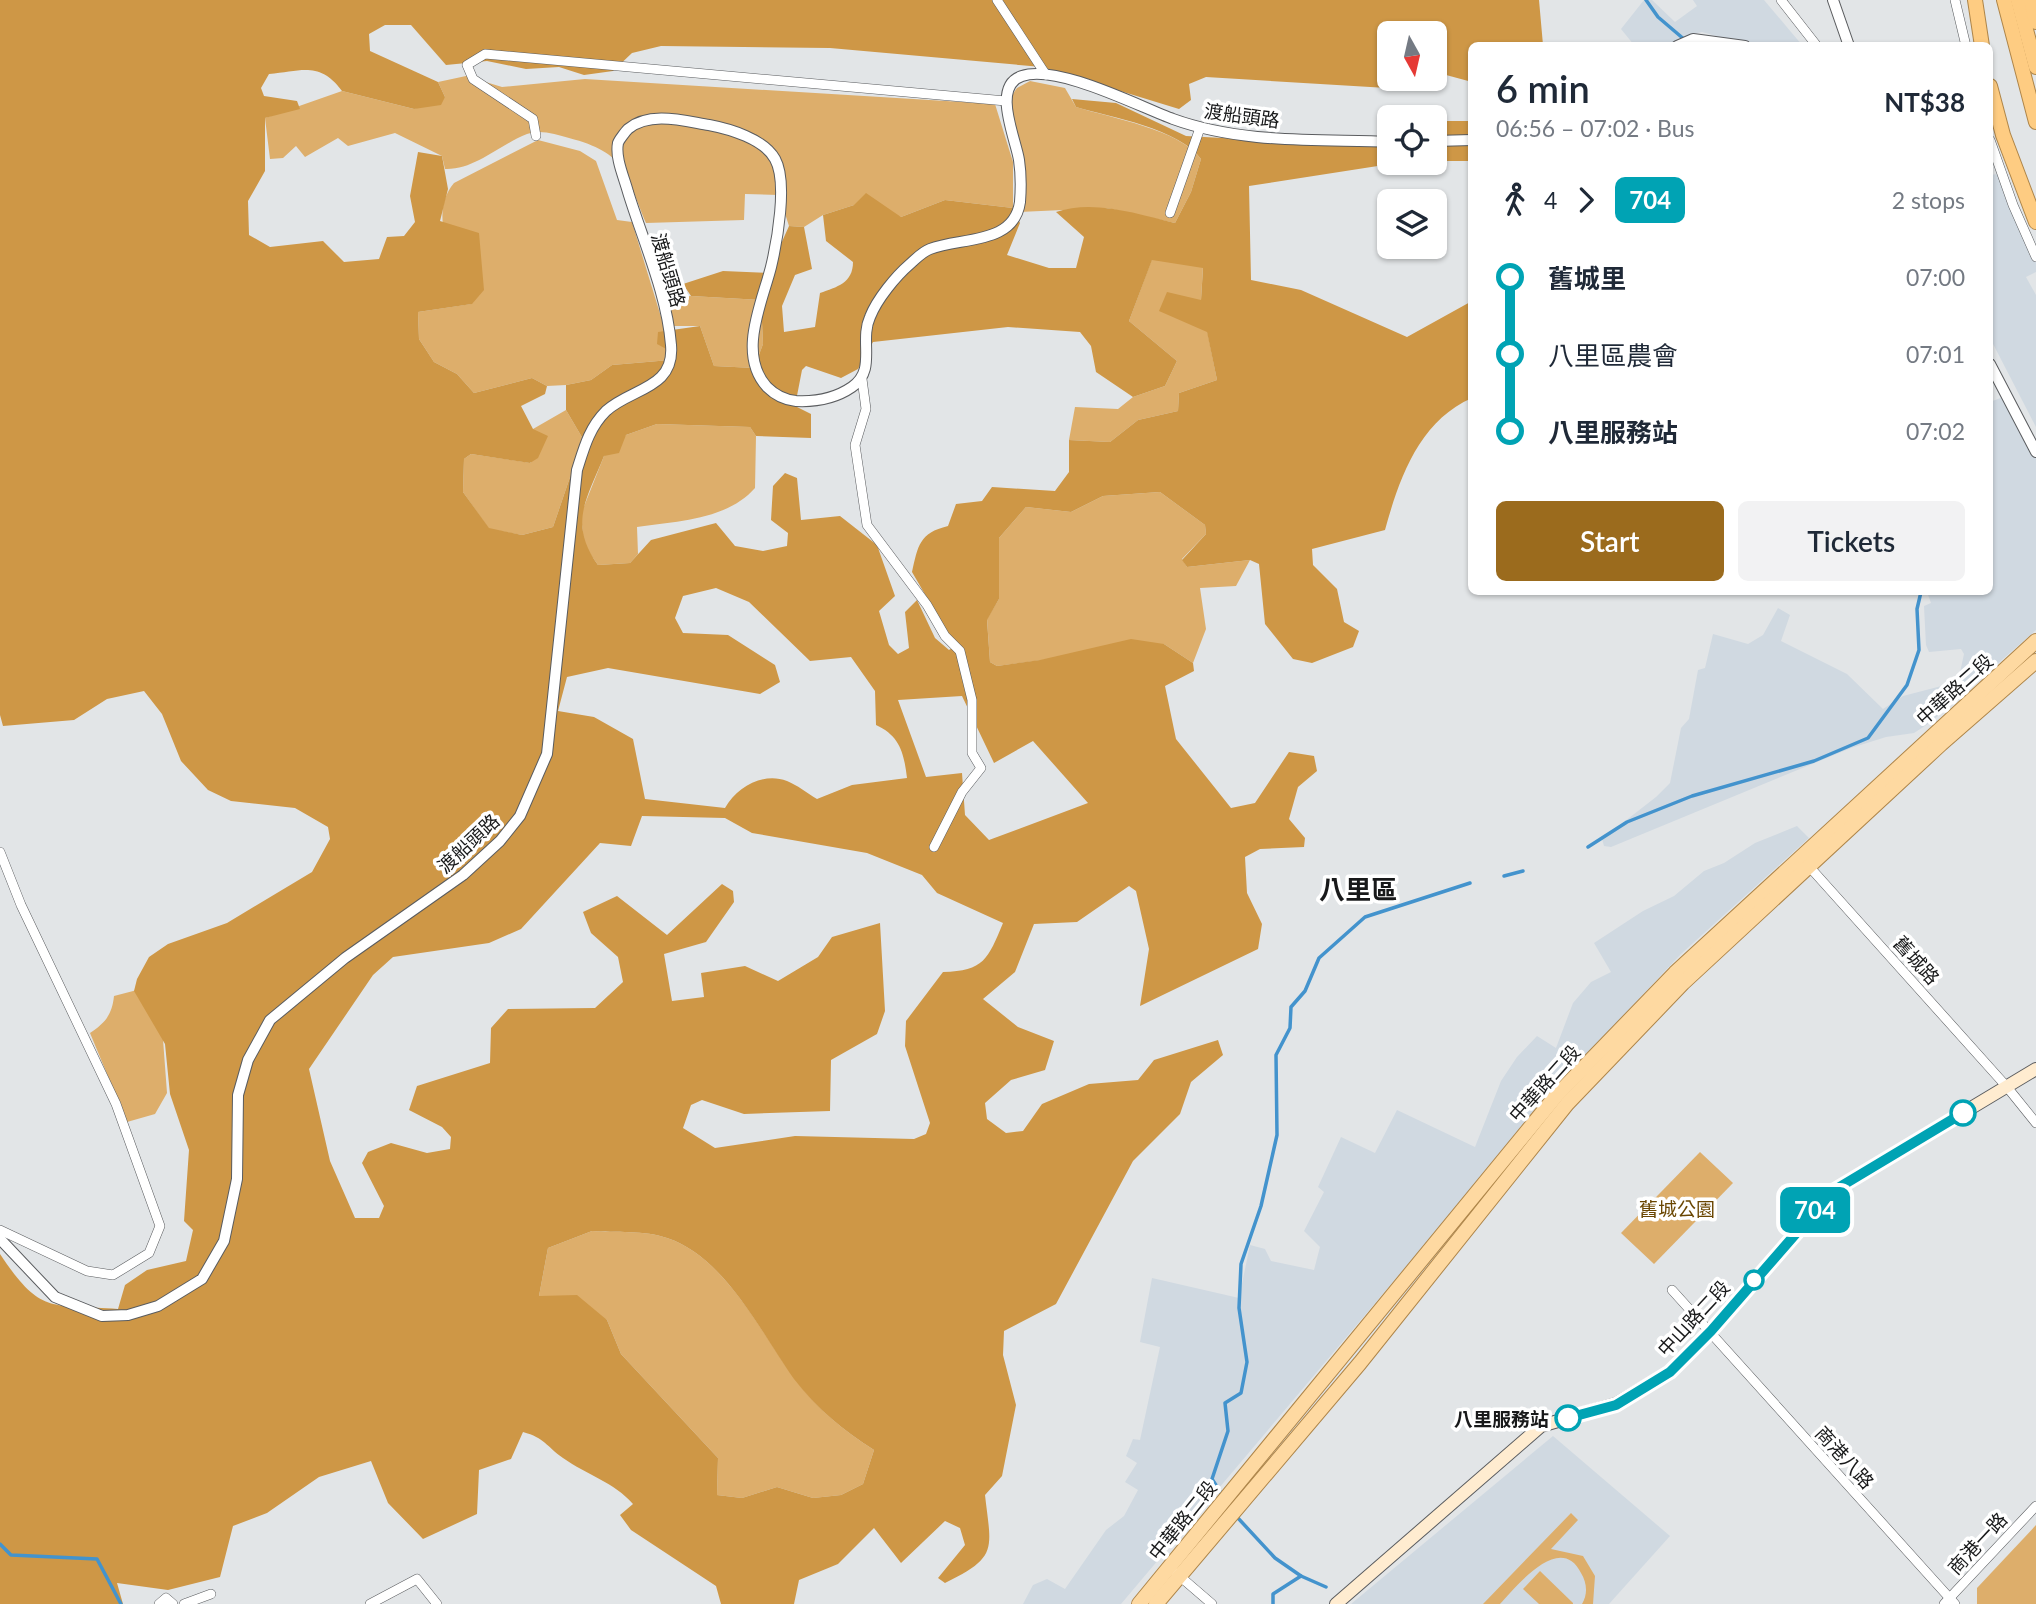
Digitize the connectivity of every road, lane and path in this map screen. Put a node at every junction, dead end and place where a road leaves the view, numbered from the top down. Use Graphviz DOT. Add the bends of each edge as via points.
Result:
graph roads {
  1 [pos="997,0"];
  2 [pos="1781,0"];
  3 [pos="1833,0"];
  4 [pos="1955,0"];
  5 [pos="1975,0"];
  6 [pos="2004,0"];
  7 [pos="2018,0"];
  8 [pos="2031,0"];
  9 [pos="2036,22"];
  10 [pos="1684,42"];
  11 [pos="1715,42"];
  12 [pos="1814,42"];
  13 [pos="1848,42"];
  14 [pos="1965,42"];
  15 [pos="1982,42"];
  16 [pos="2036,66"];
  17 [pos="1046,75"];
  18 [pos="1993,97"];
  19 [pos="1006,101"];
  20 [pos="2036,122"];
  21 [pos="1200,128"];
  22 [pos="536,136"];
  23 [pos="1468,140"];
  24 [pos="1447,141"];
  25 [pos="1377,142"];
  26 [pos="1993,148"];
  27 [pos="1170,213"];
  28 [pos="2036,222"];
  29 [pos="2036,257"];
  30 [pos="1993,370"];
  31 [pos="862,379"];
  32 [pos="2036,452"];
  33 [pos="2036,641"];
  34 [pos="2036,661"];
  35 [pos="934,847"];
  36 [pos="0,852"];
  37 [pos="1804,861"];
  38 [pos="2036,1069"];
  39 [pos="2007,1087"];
  40 [pos="2036,1123"];
  41 [pos="0,1230"];
  42 [pos="0,1239"];
  43 [pos="1672,1290"];
  44 [pos="1711,1331"];
  45 [pos="2036,1506"];
  46 [pos="1174,1572"];
  47 [pos="211,1594"];
  48 [pos="1949,1602"];
  49 [pos="159,1604"];
  50 [pos="173,1604"];
  51 [pos="184,1604"];
  52 [pos="370,1604"];
  53 [pos="437,1604"];
  54 [pos="1139,1604"];
  55 [pos="1156,1604"];
  56 [pos="1212,1604"];
  57 [pos="1336,1604"];
  1 -- 17 [label="street"];
  2 -- 12 [label="street"];
  3 -- 13 [label="street"];
  4 -- 14 [label="street"];
  5 -- 15 [label="highway"];
  6 -- 20 [label="highway"];
  7 -- 16 [label="highway"];
  8 -- 9 [label="highway"];
  10 -- 11 [label="street"];
  17 -- 19 [label="street, 渡船頭路" via="1021,76 1012,82"];
  17 -- 21 [label="street, 渡船頭路"];
  18 -- 28 [label="highway"];
  19 -- 22 [label="street" via="485,54 467,65 473,79 533,119"];
  19 -- 31 [label="street" via="1020,163 1017,213 1011,225 996,234 933,248 902,271 870,317 865,339 867,369"];
  21 -- 25 [label="street, 渡船頭路" via="1265,138"];
  21 -- 27 [label="street"];
  23 -- 24 [label="street"];
  26 -- 29 [label="street"];
  30 -- 32 [label="street"];
  31 -- 35 [label="street" via="866,409 855,445 867,525 960,651 972,700 972,753 981,768 962,792"];
  31 -- 42 [label="street, 渡船頭路" via="848,390 808,402 788,401 758,375 754,335 772,265 781,192 775,159 764,146 713,126 660,118 627,130 618,141 619,163 658,288 672,358 661,380 608,409 589,432 577,470 547,754 520,816 463,875 345,958 270,1020 248,1060 238,1095 237,1179 224,1241 202,1279 158,1306 128,1315 102,1316 55,1297"];
  33 -- 37 [label="main road, 中華路二段"];
  34 -- 37 [label="main road, 中華路二段"];
  36 -- 41 [label="street" via="116,1104 160,1226 149,1252 113,1275 87,1271"];
  37 -- 39 [label="street, 舊城路"];
  37 -- 46 [label="main road, 中華路二段" via="1675,973 1556,1096"];
  38 -- 39 [label="main road, 中山路二段"];
  39 -- 40 [label="street, 舊城路"];
  39 -- 44 [label="main road, 中山路二段" via="1833,1191"];
  43 -- 44 [label="street, 商港八路"];
  44 -- 48 [label="street, 商港八路"];
  44 -- 57 [label="main road, 中山路二段" via="1670,1372 1616,1405 1541,1426"];
  45 -- 48 [label="street, 商港一路"];
  46 -- 54 [label="main road, 中華路二段"];
  46 -- 55 [label="main road, 中華路二段"];
  46 -- 56 [label="street"];
  47 -- 51 [label="street"];
  49 -- 50 [label="street" via="166,1598"];
  52 -- 53 [label="street" via="417,1579"];
}
